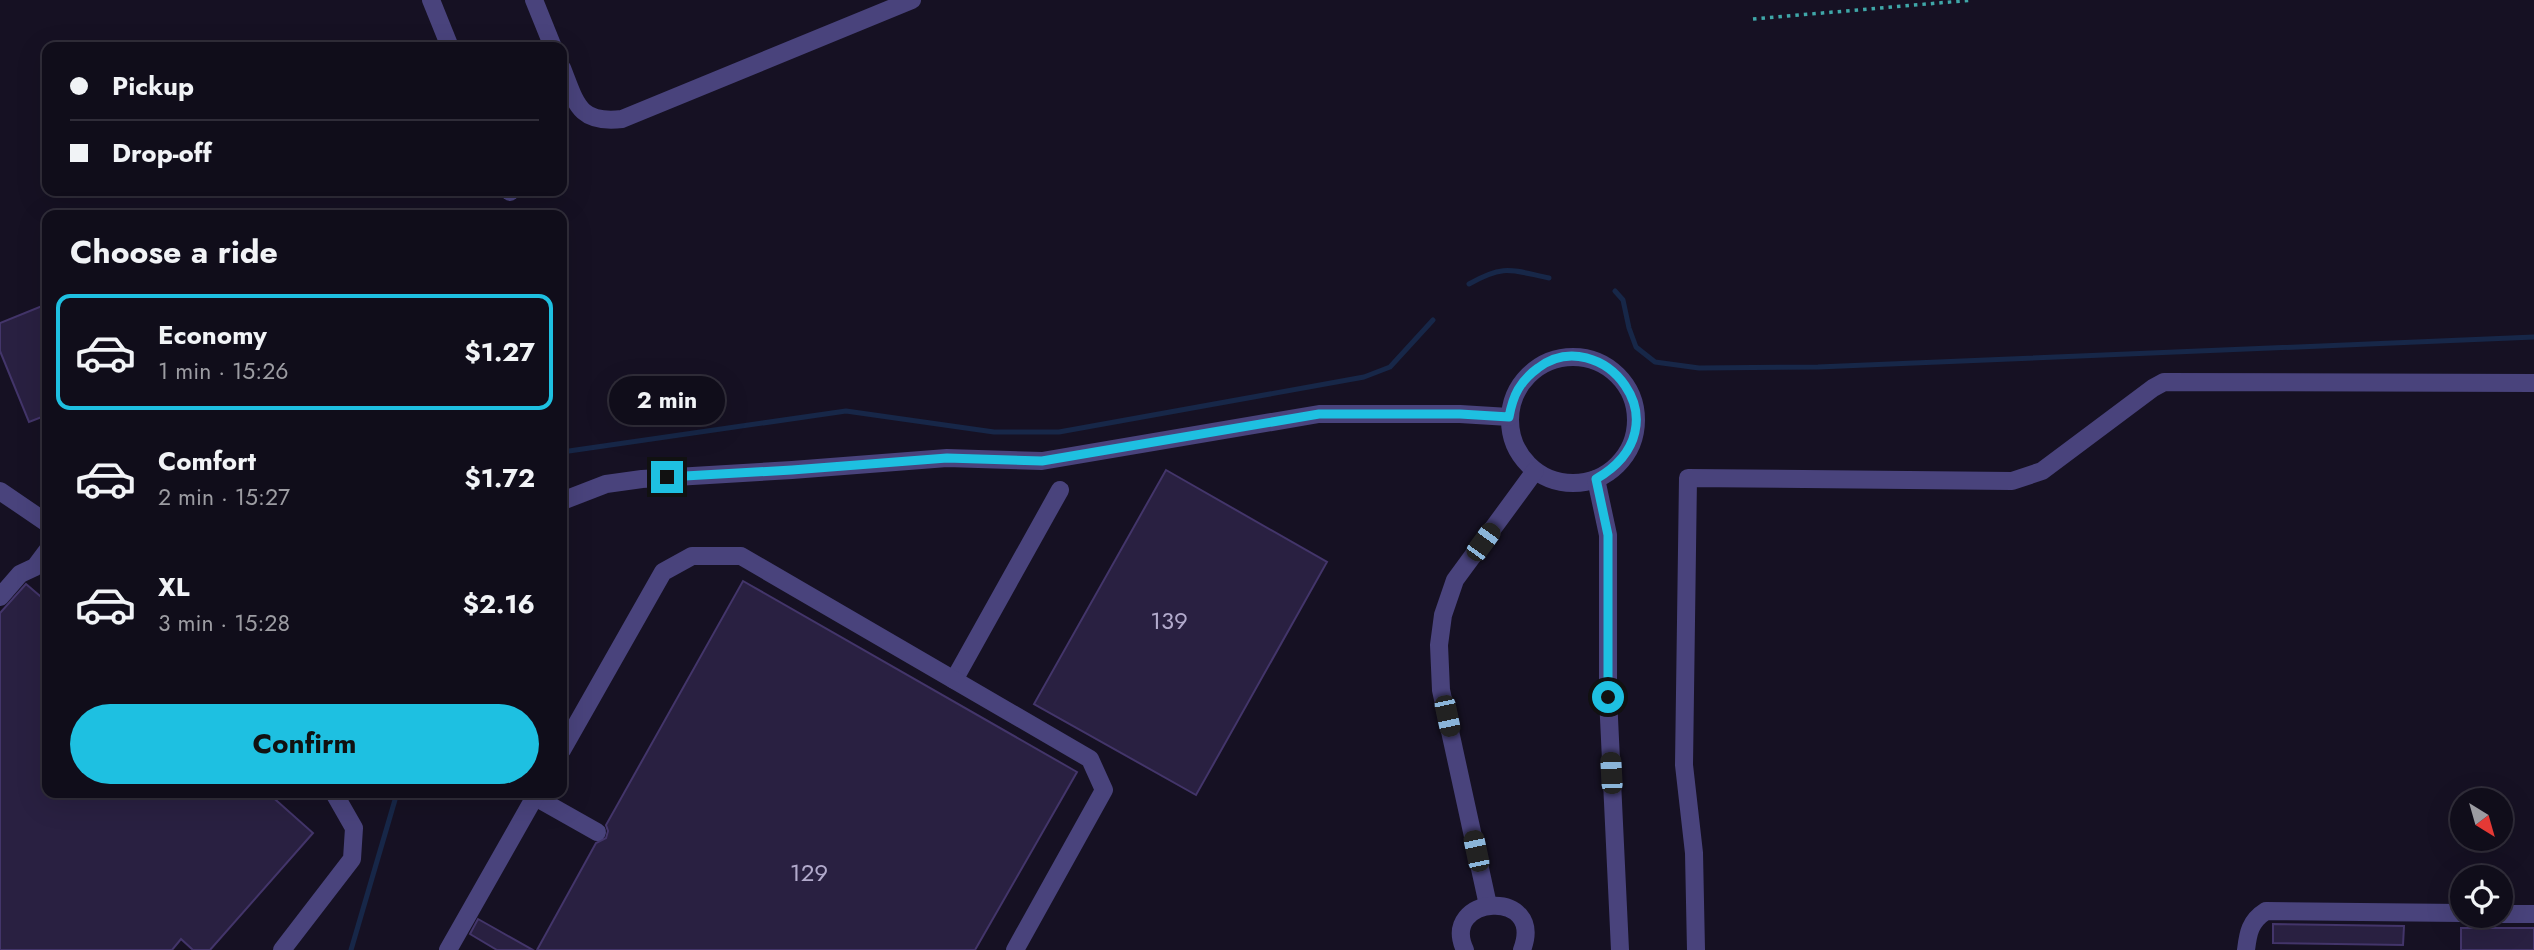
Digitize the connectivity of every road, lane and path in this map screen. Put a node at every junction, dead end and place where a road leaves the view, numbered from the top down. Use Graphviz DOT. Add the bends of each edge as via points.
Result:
graph roads {
  1 [pos="431,0"];
  2 [pos="534,0"];
  3 [pos="912,0"];
  4 [pos="1973,0"];
  5 [pos="1753,19"];
  6 [pos="448,42"];
  7 [pos="551,42"];
  8 [pos="567,80"];
  9 [pos="2534,383"];
  10 [pos="1509,417"];
  11 [pos="1535,471"];
  12 [pos="1596,479"];
  13 [pos="0,491"];
  14 [pos="1060,491"];
  15 [pos="567,499"];
  16 [pos="42,520"];
  17 [pos="41,573"];
  18 [pos="0,597"];
  19 [pos="954,680"];
  20 [pos="567,741"];
  21 [pos="337,798"];
  22 [pos="534,798"];
  23 [pos="541,798"];
  24 [pos="597,832"];
  25 [pos="1488,905"];
  26 [pos="2450,913"];
  27 [pos="2513,914"];
  28 [pos="2534,914"];
  29 [pos="282,950"];
  30 [pos="449,950"];
  31 [pos="1015,950"];
  32 [pos="1465,950"];
  33 [pos="1522,950"];
  34 [pos="1620,950"];
  35 [pos="1696,950"];
  36 [pos="2246,950"];
  1 -- 6 [label="street"];
  2 -- 7 [label="street"];
  3 -- 8 [label="street" via="622,119 590,117"];
  4 -- 5 [label="path"];
  9 -- 35 [label="street" via="2164,382 2042,471 2012,481 1688,478 1684,765"];
  10 -- 11 [label="street" via="1511,437 1520,456"];
  10 -- 12 [label="street" via="1517,389 1544,363 1565,357 1587,358 1606,366 1622,380 1636,418 1626,455"];
  10 -- 15 [label="street" via="1319,414 1042,461 947,458 642,479 606,484"];
  11 -- 12 [label="street" via="1575,483"];
  11 -- 25 [label="street" via="1455,580 1439,645 1441,690"];
  12 -- 34 [label="street" via="1608,535 1608,697"];
  13 -- 16 [label="street"];
  14 -- 19 [label="street"];
  17 -- 18 [label="street" via="20,574"];
  19 -- 20 [label="street" via="741,556 692,556 663,572"];
  19 -- 31 [label="street" via="1090,759 1104,790"];
  21 -- 29 [label="street" via="354,828 352,859"];
  22 -- 30 [label="street"];
  23 -- 24 [label="street"];
  25 -- 32 [label="street" via="1469,915 1464,924"];
  25 -- 33 [label="street" via="1498,904 1517,913 1526,932"];
  26 -- 36 [label="street" via="2266,911 2247,932"];
  27 -- 28 [label="street"];
}
